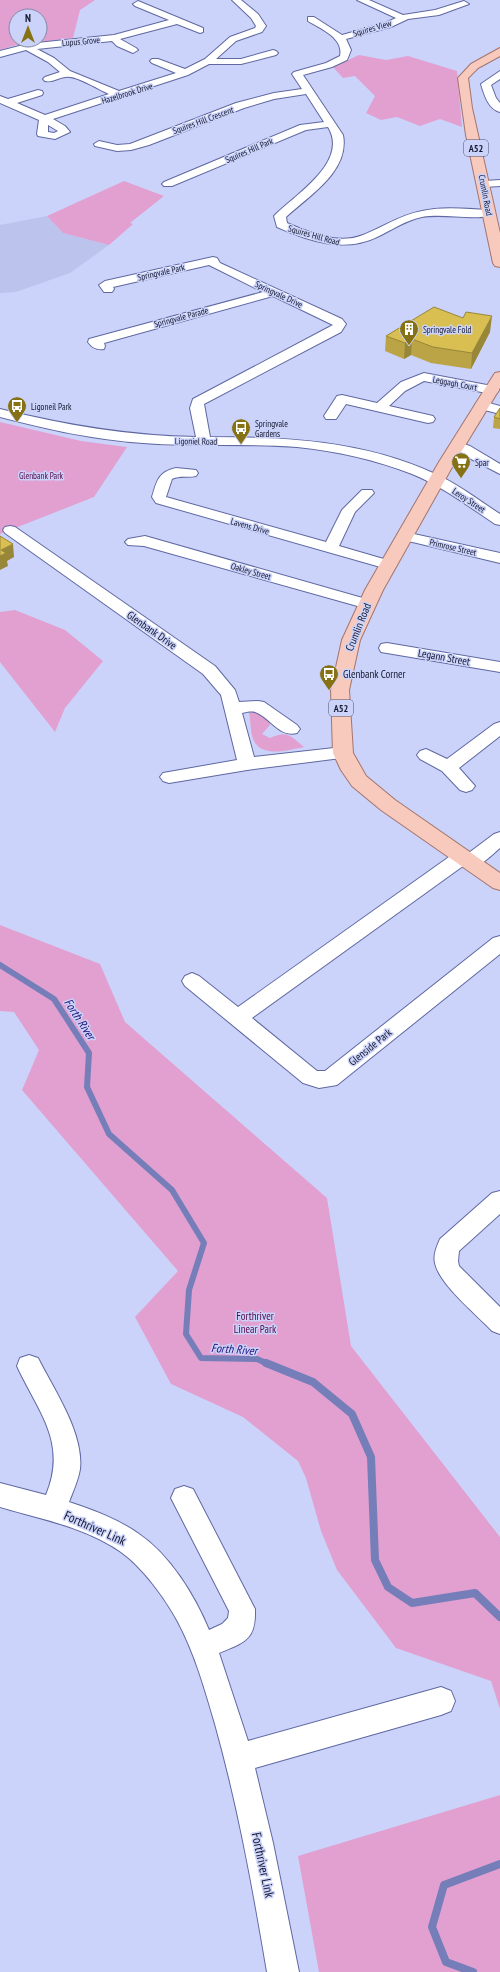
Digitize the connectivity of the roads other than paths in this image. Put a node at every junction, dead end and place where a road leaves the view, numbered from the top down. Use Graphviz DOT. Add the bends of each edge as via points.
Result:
graph roads {
  1 [pos="236,0"];
  2 [pos="361,0"];
  3 [pos="452,0"];
  4 [pos="138,4"];
  5 [pos="403,18"];
  6 [pos="311,20"];
  7 [pos="176,21"];
  8 [pos="200,30"];
  9 [pos="83,31"];
  10 [pos="114,38"];
  11 [pos="341,38"];
  12 [pos="81,41"];
  13 [pos="48,45"];
  14 [pos="23,48"];
  15 [pos="29,48"];
  16 [pos="133,50"];
  17 [pos="500,52"];
  18 [pos="273,53"];
  19 [pos="0,54"];
  20 [pos="155,61"];
  21 [pos="208,61"];
  22 [pos="304,71"];
  23 [pos="185,73"];
  24 [pos="500,74"];
  25 [pos="74,75"];
  26 [pos="48,79"];
  27 [pos="308,91"];
  28 [pos="38,93"];
  29 [pos="119,95"];
  30 [pos="8,105"];
  31 [pos="500,109"];
  32 [pos="332,124"];
  33 [pos="99,144"];
  34 [pos="500,183"];
  35 [pos="168,184"];
  36 [pos="484,184"];
  37 [pos="489,213"];
  38 [pos="500,263"];
  39 [pos="220,267"];
  40 [pos="108,289"];
  41 [pos="275,292"];
  42 [pos="99,346"];
  43 [pos="500,376"];
  44 [pos="492,390"];
  45 [pos="482,405"];
  46 [pos="381,407"];
  47 [pos="500,410"];
  48 [pos="0,413"];
  49 [pos="331,416"];
  50 [pos="428,419"];
  51 [pos="204,441"];
  52 [pos="457,446"];
  53 [pos="500,470"];
  54 [pos="191,473"];
  55 [pos="438,480"];
  56 [pos="367,493"];
  57 [pos="500,520"];
  58 [pos="10,530"];
  59 [pos="405,536"];
  60 [pos="134,542"];
  61 [pos="330,548"];
  62 [pos="500,558"];
  63 [pos="389,565"];
  64 [pos="367,604"];
  65 [pos="387,648"];
  66 [pos="500,667"];
  67 [pos="234,708"];
  68 [pos="500,728"];
  69 [pos="272,735"];
  70 [pos="344,753"];
  71 [pos="426,755"];
  72 [pos="247,764"];
  73 [pos="448,767"];
  74 [pos="169,777"];
  75 [pos="466,786"];
  76 [pos="500,838"];
  77 [pos="467,860"];
  78 [pos="500,883"];
  79 [pos="500,943"];
  80 [pos="192,981"];
  81 [pos="236,1018"];
  82 [pos="500,1200"];
  83 [pos="500,1323"];
  84 [pos="29,1366"];
  85 [pos="1,1498"];
  86 [pos="184,1498"];
  87 [pos="53,1510"];
  88 [pos="204,1646"];
  89 [pos="441,1701"];
  90 [pos="239,1758"];
  91 [pos="283,1972"];
  1 -- 21 [label="street, Hazelbrook Drive" via="255,16 261,28 224,41"];
  2 -- 5 [label="street, Squires View"];
  3 -- 5 [label="street, Squires View" via="468,5"];
  4 -- 7 [label="street"];
  5 -- 11 [label="street, Squires View" via="388,25"];
  6 -- 11 [label="street, Squires View"];
  7 -- 8 [label="street"];
  7 -- 10 [label="street"];
  9 -- 12 [label="street"];
  10 -- 12 [label="street, Lupus Grove"];
  10 -- 16 [label="street, Lupus Grove"];
  11 -- 22 [label="street, Squires View" via="346,50 344,58 329,65"];
  12 -- 13 [label="street, Lupus Grove"];
  14 -- 19 [label="street"];
  15 -- 25 [label="street, Lupus Grove"];
  17 -- 36 [label="main road, Crumlin Road / A52" via="467,72 462,80"];
  18 -- 21 [label="street" via="234,64"];
  20 -- 23 [label="street"];
  21 -- 23 [label="street, Hazelbrook Drive"];
  22 -- 27 [label="street, Squires Hill Road" via="297,76"];
  23 -- 29 [label="street, Hazelbrook Drive"];
  24 -- 31 [label="street" via="486,84 491,99"];
  25 -- 26 [label="street"];
  25 -- 29 [label="street, Lupus Grove"];
  27 -- 32 [label="street, Squires Hill Road"];
  27 -- 33 [label="street, Squires Hill Crescent" via="286,93 239,107 135,146 121,148"];
  28 -- 30 [label="street"];
  29 -- 30 [label="street, Hazelbrook Drive" via="44,119"];
  32 -- 35 [label="street, Squires Hill Park" via="304,127"];
  32 -- 37 [label="street, Squires Hill Road" via="340,146 337,158 330,171 280,216 282,225 338,243 350,243 422,214"];
  34 -- 36 [label="street"];
  36 -- 37 [label="main road, Crumlin Road / A52"];
  37 -- 38 [label="main road, Crumlin Road / A52"];
  39 -- 40 [label="street, Springvale Park" via="213,261 206,262 105,285"];
  39 -- 41 [label="street, Springvale Drive"];
  41 -- 42 [label="street, Springvale Parade" via="94,342"];
  41 -- 51 [label="street, Springvale Drive" via="340,324 337,329 198,402"];
  43 -- 44 [label="main road, Crumlin Road / A52"];
  44 -- 45 [label="main road, Crumlin Road / A52"];
  44 -- 46 [label="street, Leggagh Court" via="424,377 414,379 398,388"];
  45 -- 47 [label="street"];
  45 -- 52 [label="main road, Crumlin Road / A52"];
  46 -- 49 [label="street" via="342,399"];
  46 -- 50 [label="street"];
  48 -- 51 [label="street, Ligoniel Road" via="102,436"];
  51 -- 55 [label="street, Ligoniel Road" via="273,442 317,446 376,458"];
  52 -- 53 [label="street"];
  52 -- 55 [label="main road, Crumlin Road / A52"];
  54 -- 61 [label="street, Lavens Drive" via="176,472 166,477 157,505"];
  55 -- 57 [label="street, Leroy Street"];
  55 -- 59 [label="main road, Crumlin Road / A52"];
  56 -- 61 [label="street" via="349,510"];
  58 -- 67 [label="street, Glenbank Drive" via="209,670 230,694"];
  59 -- 62 [label="street, Primrose Street"];
  59 -- 63 [label="main road, Crumlin Road / A52"];
  60 -- 64 [label="street, Oakley Street" via="145,541"];
  61 -- 63 [label="street, Lavens Drive"];
  63 -- 64 [label="main road, Crumlin Road / A52"];
  64 -- 70 [label="main road, Crumlin Road / A52" via="351,640 341,680 341,741"];
  65 -- 66 [label="street, Legann Street"];
  67 -- 69 [label="street" via="258,706 289,727"];
  67 -- 72 [label="street, Glenbank Drive"];
  68 -- 73 [label="street"];
  70 -- 72 [label="street"];
  70 -- 77 [label="main road, Crumlin Road / A52" via="359,781"];
  71 -- 73 [label="street"];
  72 -- 74 [label="street"];
  73 -- 75 [label="street"];
  76 -- 77 [label="street"];
  77 -- 78 [label="main road, Crumlin Road / A52"];
  77 -- 81 [label="street"];
  79 -- 81 [label="street, Glenside Park" via="330,1079 319,1080 310,1077"];
  80 -- 81 [label="street, Glenside Park"];
  82 -- 83 [label="street" via="448,1246 446,1261 449,1271"];
  84 -- 87 [label="street, Forthriver Link" via="66,1443 67,1470"];
  85 -- 87 [label="street, Forthriver Link"];
  86 -- 88 [label="street" via="242,1609 242,1624 232,1634"];
  87 -- 88 [label="street, Forthriver Link" via="111,1532 131,1544 168,1581 183,1603"];
  88 -- 90 [label="street, Forthriver Link"];
  89 -- 90 [label="street"];
  90 -- 91 [label="street, Forthriver Link"];
}
